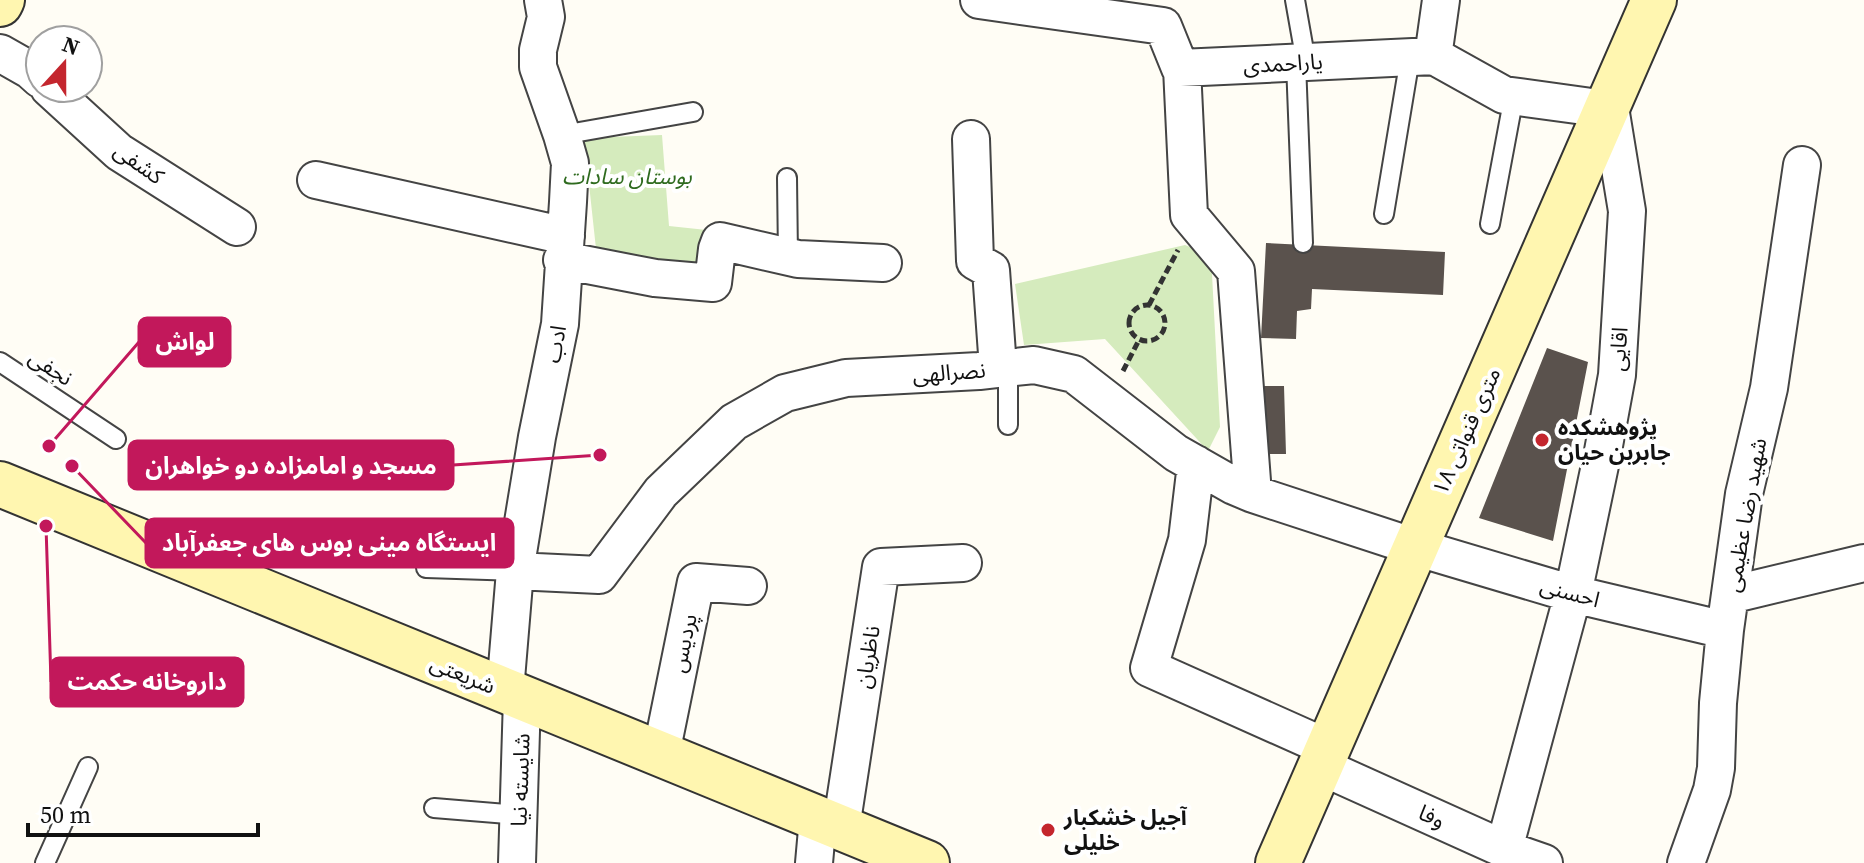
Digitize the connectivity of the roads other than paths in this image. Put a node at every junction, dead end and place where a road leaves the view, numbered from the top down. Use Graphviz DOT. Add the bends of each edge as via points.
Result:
graph roads {
  1 [pos="543,0"];
  2 [pos="1295,0"];
  3 [pos="1441,0"];
  4 [pos="1654,0"];
  5 [pos="992,1"];
  6 [pos="0,53"];
  7 [pos="1422,57"];
  8 [pos="1301,63"];
  9 [pos="24,67"];
  10 [pos="1182,68"];
  11 [pos="1514,96"];
  12 [pos="66,104"];
  13 [pos="1608,105"];
  14 [pos="693,112"];
  15 [pos="562,135"];
  16 [pos="971,139"];
  17 [pos="1802,165"];
  18 [pos="787,178"];
  19 [pos="316,180"];
  20 [pos="1384,214"];
  21 [pos="1490,224"];
  22 [pos="237,227"];
  23 [pos="1303,243"];
  24 [pos="564,248"];
  25 [pos="788,256"];
  26 [pos="883,263"];
  27 [pos="0,362"];
  28 [pos="1003,368"];
  29 [pos="1008,425"];
  30 [pos="116,439"];
  31 [pos="1196,464"];
  32 [pos="0,484"];
  33 [pos="1253,494"];
  34 [pos="1415,547"];
  35 [pos="963,563"];
  36 [pos="1864,563"];
  37 [pos="426,568"];
  38 [pos="515,571"];
  39 [pos="748,586"];
  40 [pos="1573,594"];
  41 [pos="1730,595"];
  42 [pos="1725,630"];
  43 [pos="514,694"];
  44 [pos="661,754"];
  45 [pos="1324,757"];
  46 [pos="88,767"];
  47 [pos="434,808"];
  48 [pos="519,815"];
  49 [pos="829,823"];
  50 [pos="1504,849"];
  51 [pos="45,863"];
  52 [pos="517,863"];
  53 [pos="814,863"];
  54 [pos="927,863"];
  55 [pos="1278,863"];
  56 [pos="1544,863"];
  57 [pos="1686,863"];
  1 -- 15 [label="street, ادب" via="546,17 538,67"];
  2 -- 8 [label="lane"];
  3 -- 7 [label="street"];
  4 -- 13 [label="street, ۱۸ متری قنواتی"];
  5 -- 10 [label="street" via="1163,26"];
  6 -- 9 [label="street"];
  7 -- 8 [label="street, یاراحمدی"];
  7 -- 11 [label="street"];
  7 -- 20 [label="lane"];
  8 -- 10 [label="street, یاراحمدی"];
  8 -- 23 [label="lane"];
  10 -- 33 [label="street" via="1189,215 1236,271"];
  11 -- 13 [label="street"];
  11 -- 21 [label="lane"];
  12 -- 22 [label="street, کشفی" via="119,152"];
  13 -- 34 [label="street, ۱۸ متری قنواتی"];
  13 -- 40 [label="street, اقایی" via="1627,211 1617,375"];
  14 -- 15 [label="lane"];
  15 -- 24 [label="street, ادب" via="570,163"];
  16 -- 28 [label="street" via="975,261 991,270"];
  17 -- 41 [label="street, شهید رضا عظیمی" via="1769,388 1744,494"];
  18 -- 25 [label="lane"];
  19 -- 24 [label="street"];
  24 -- 25 [label="street" via="655,278 713,283 720,241"];
  24 -- 38 [label="street, ادب" via="560,324"];
  25 -- 26 [label="street"];
  27 -- 30 [label="lane, نجفی"];
  28 -- 29 [label="lane"];
  28 -- 31 [label="street, نصرالهی" via="1034,365 1074,374"];
  28 -- 38 [label="street, نصرالهی" via="846,378 785,393 734,422 661,492 599,575"];
  31 -- 33 [label="street, نصرالهی"];
  31 -- 45 [label="street, وفا" via="1187,540 1149,668"];
  32 -- 43 [label="street, شریعتی"];
  33 -- 34 [label="street, نصرالهی"];
  34 -- 40 [label="street, احسنی"];
  34 -- 45 [label="street, ۱۸ متری قنواتی"];
  35 -- 49 [label="street, ناظریان" via="881,567"];
  36 -- 41 [label="street"];
  37 -- 38 [label="lane"];
  38 -- 43 [label="street, ادب"];
  39 -- 44 [label="street, پردیس" via="696,582"];
  40 -- 42 [label="street, احسنی"];
  40 -- 50 [label="street, اقایی"];
  41 -- 42 [label="street, شهید رضا عظیمی"];
  42 -- 57 [label="street, شهید رضا عظیمی" via="1716,768"];
  43 -- 44 [label="street, شریعتی"];
  43 -- 48 [label="street, شایسته نیا"];
  44 -- 49 [label="street, شریعتی"];
  45 -- 50 [label="street, وفا"];
  45 -- 55 [label="street, ۱۸ متری قنواتی"];
  46 -- 51 [label="lane"];
  47 -- 48 [label="lane"];
  48 -- 52 [label="street, شایسته نیا"];
  49 -- 53 [label="street"];
  49 -- 54 [label="street, شریعتی"];
  50 -- 56 [label="street, وفا"];
}
